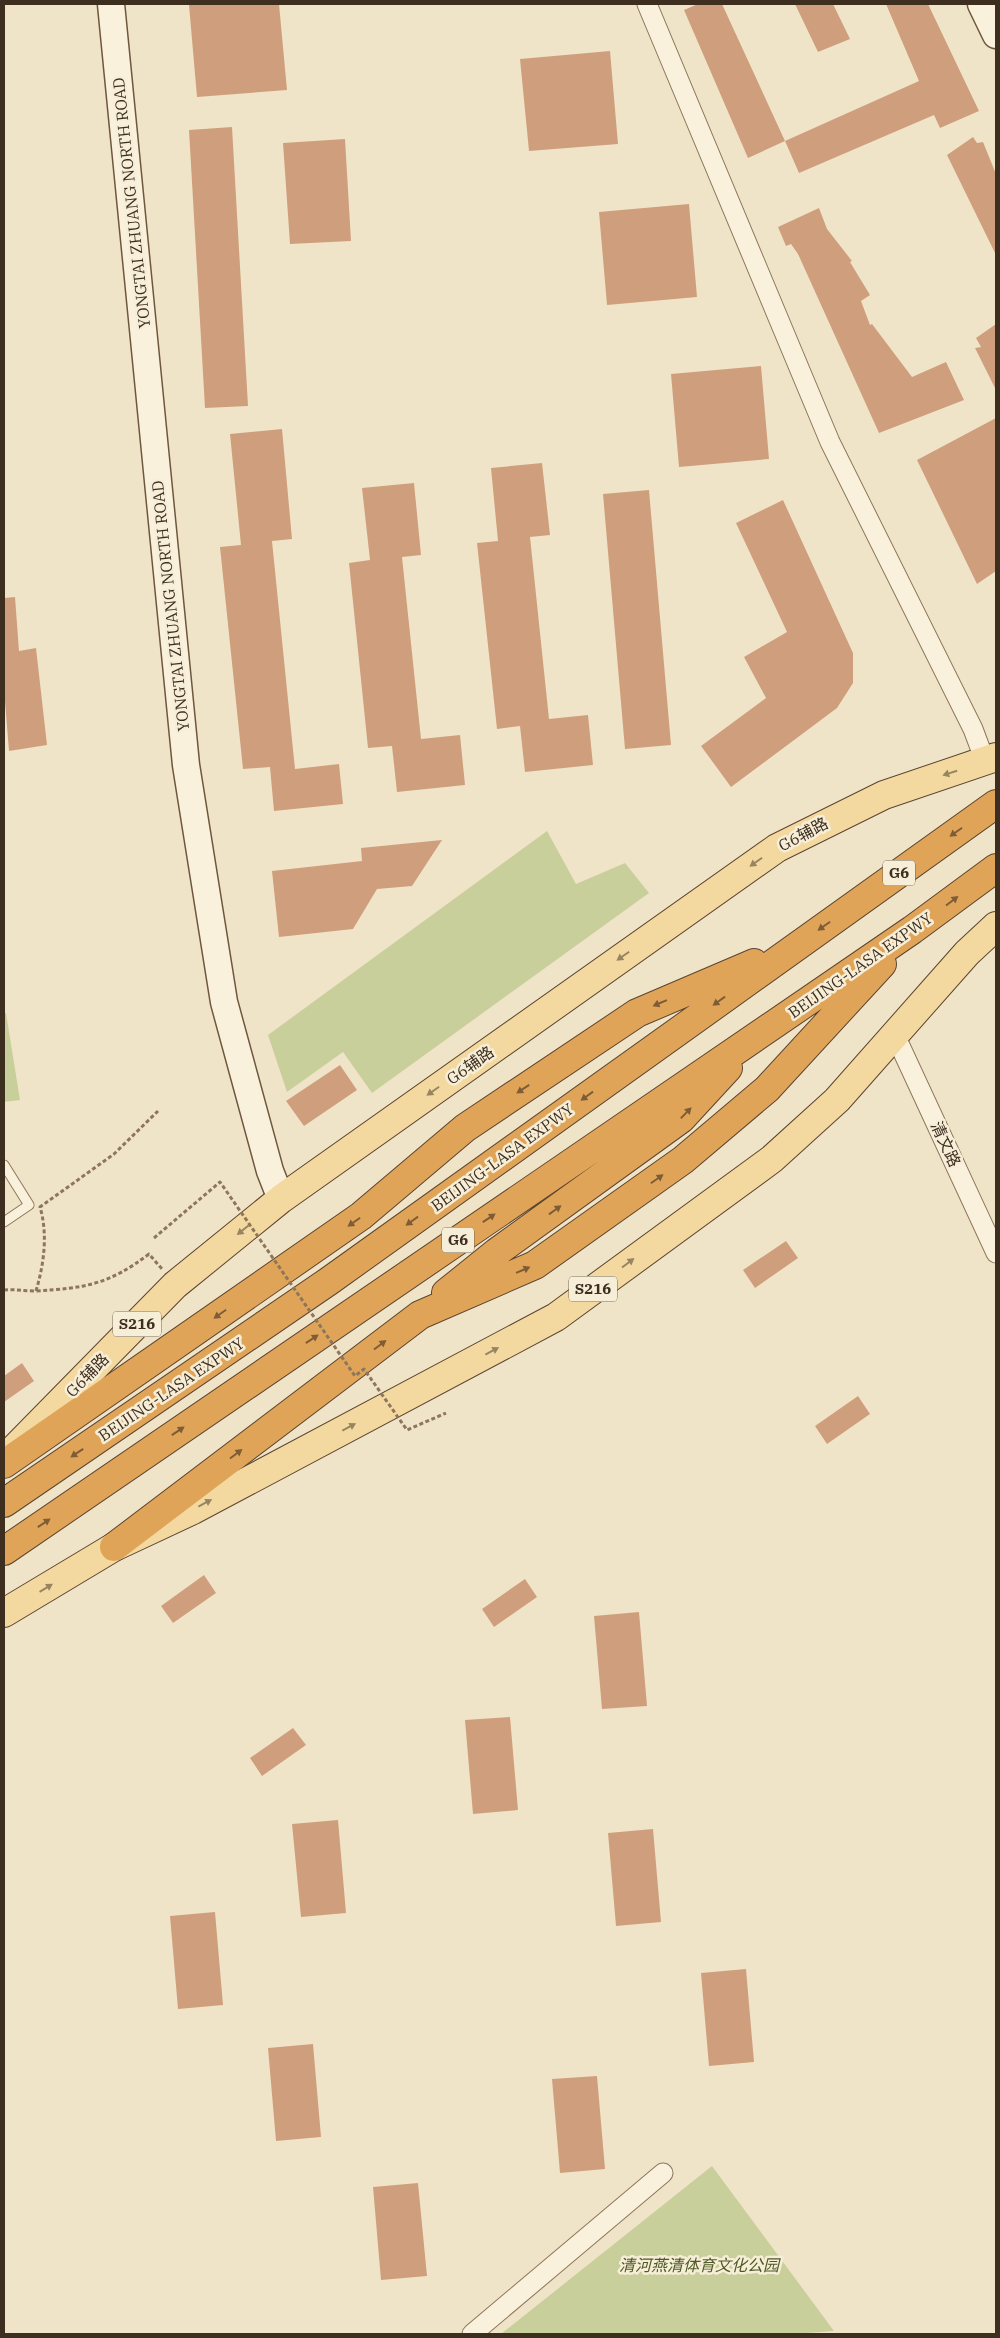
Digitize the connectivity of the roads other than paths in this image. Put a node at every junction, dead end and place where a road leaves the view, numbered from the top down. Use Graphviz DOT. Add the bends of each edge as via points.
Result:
graph roads {
  1 [pos="111,4"];
  2 [pos="647,4"];
  3 [pos="981,4"];
  4 [pos="996,35"];
  5 [pos="991,759"];
  6 [pos="996,804"];
  7 [pos="996,868"];
  8 [pos="996,926"];
  9 [pos="912,930"];
  10 [pos="801,942"];
  11 [pos="762,1032"];
  12 [pos="895,1035"];
  13 [pos="4,1166"];
  14 [pos="281,1199"];
  15 [pos="4,1222"];
  16 [pos="996,1253"];
  17 [pos="420,1315"];
  18 [pos="4,1460"];
  19 [pos="4,1464"];
  20 [pos="4,1503"];
  21 [pos="114,1547"];
  22 [pos="4,1551"];
  23 [pos="4,1613"];
  24 [pos="663,2173"];
  25 [pos="472,2334"];
  1 -- 14 [label="street, YONGTAI ZHUANG NORTH ROAD" via="186,765 224,1002 270,1171"];
  2 -- 5 [label="street" via="830,442"];
  3 -- 4 [label="street"];
  5 -- 14 [label="main road, G6辅路 / S216, one-way" via="884,795 776,848"];
  6 -- 10 [label="highway, BEIJING-LASA EXPWY / G6, one-way"];
  9 -- 7 [label="highway, BEIJING-LASA EXPWY / G6, one-way"];
  8 -- 12 [label="main road, S216" via="967,953"];
  9 -- 11 [label="highway, BEIJING-LASA EXPWY / G6"];
  17 -- 9 [label="highway, one-way" via="535,1265 683,1160 767,1089"];
  10 -- 19 [label="highway, one-way" via="637,1013 465,1128 362,1216"];
  10 -- 20 [label="highway, BEIJING-LASA EXPWY / G6, one-way" via="328,1281"];
  17 -- 11 [label="highway, one-way" via="498,1252 681,1119"];
  22 -- 11 [label="highway, BEIJING-LASA EXPWY / G6, one-way"];
  12 -- 16 [label="street, 清文路"];
  21 -- 12 [label="main road, S216, one-way" via="192,1510 556,1317 772,1159 837,1100"];
  13 -- 15 [label="lane" via="29,1205"];
  14 -- 18 [label="main road, G6辅路 / S216, one-way" via="175,1285"];
  21 -- 17 [label="highway, one-way"];
  23 -- 21 [label="main road, S216, one-way"];
  24 -- 25 [label="street"];
}
